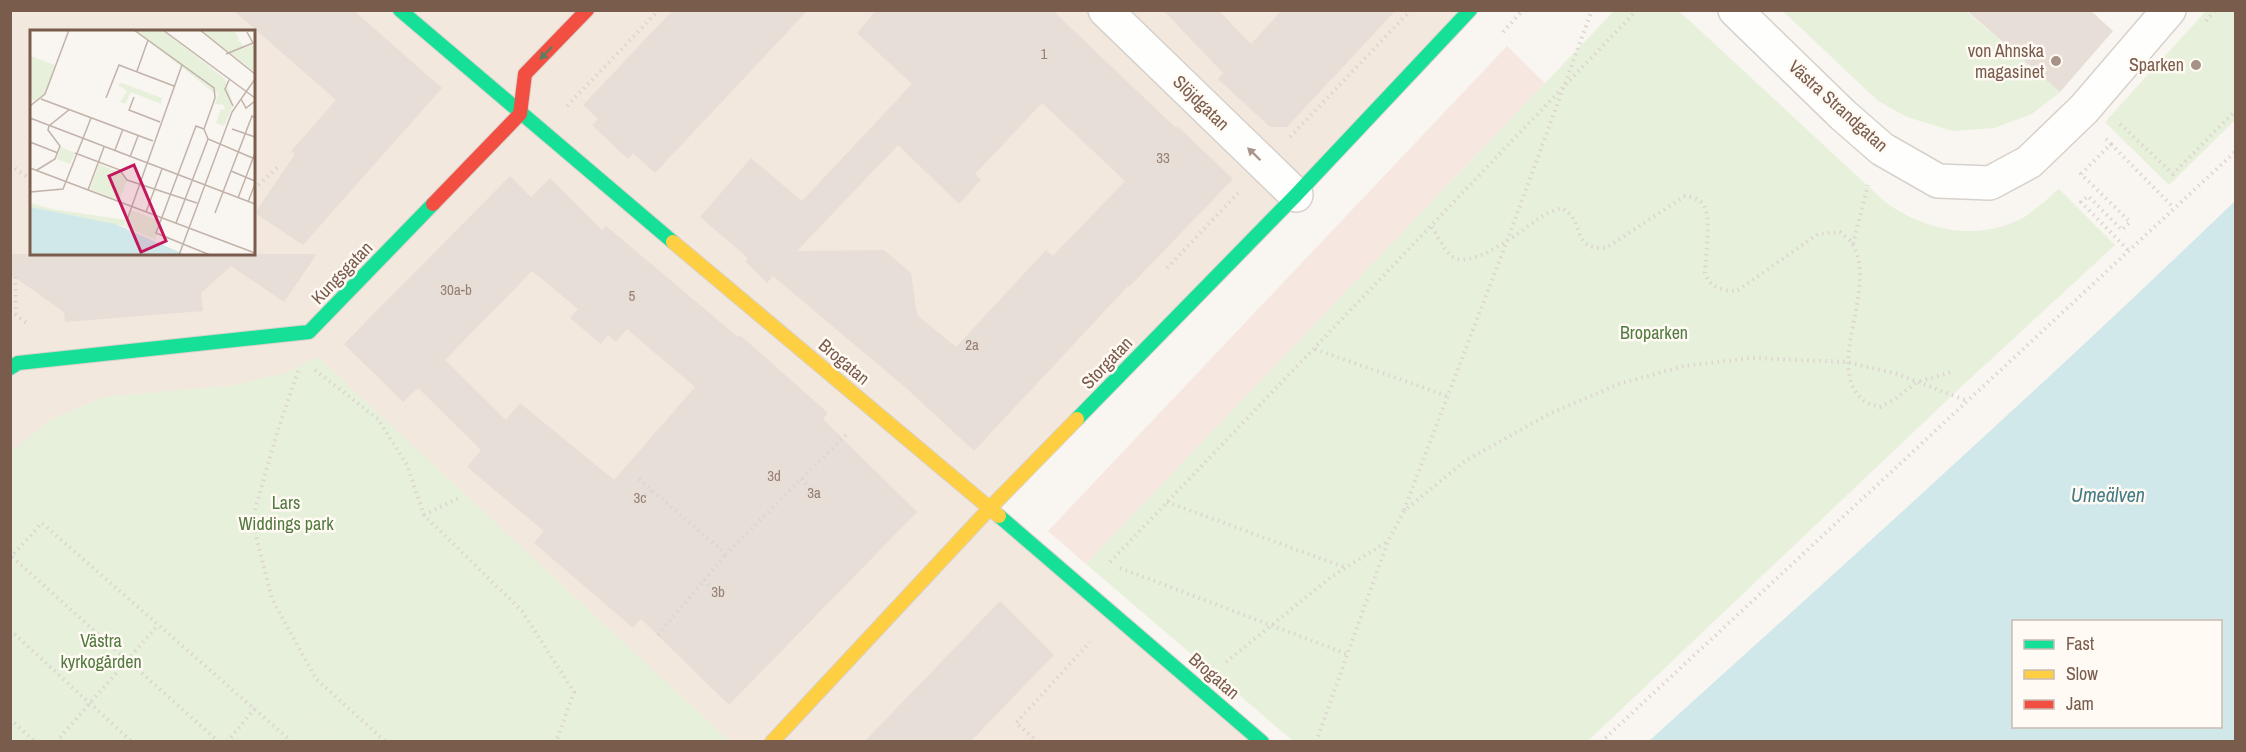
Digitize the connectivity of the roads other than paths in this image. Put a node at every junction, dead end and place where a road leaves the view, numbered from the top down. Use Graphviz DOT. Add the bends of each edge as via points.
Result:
graph roads {
  1 [pos="400,10"];
  2 [pos="586,10"];
  3 [pos="1105,10"];
  4 [pos="1470,10"];
  5 [pos="1735,10"];
  6 [pos="2169,10"];
  7 [pos="520,114"];
  8 [pos="1296,195"];
  9 [pos="13,361"];
  10 [pos="990,508"];
  11 [pos="772,741"];
  12 [pos="1263,741"];
  1 -- 7 [label="street, Brogatan"];
  2 -- 7 [label="street, one-way" via="525,74"];
  8 -- 3 [label="street, Slöjdgatan, one-way"];
  4 -- 8 [label="street, Storgatan"];
  5 -- 6 [label="street, Västra Strandgatan" via="1882,149 1938,181 1990,183 2029,162 2084,109"];
  7 -- 9 [label="street, Kungsgatan" via="309,332"];
  7 -- 10 [label="street, Brogatan"];
  8 -- 10 [label="street, Storgatan"];
  10 -- 11 [label="street, Storgatan"];
  10 -- 12 [label="street, Brogatan"];
}
